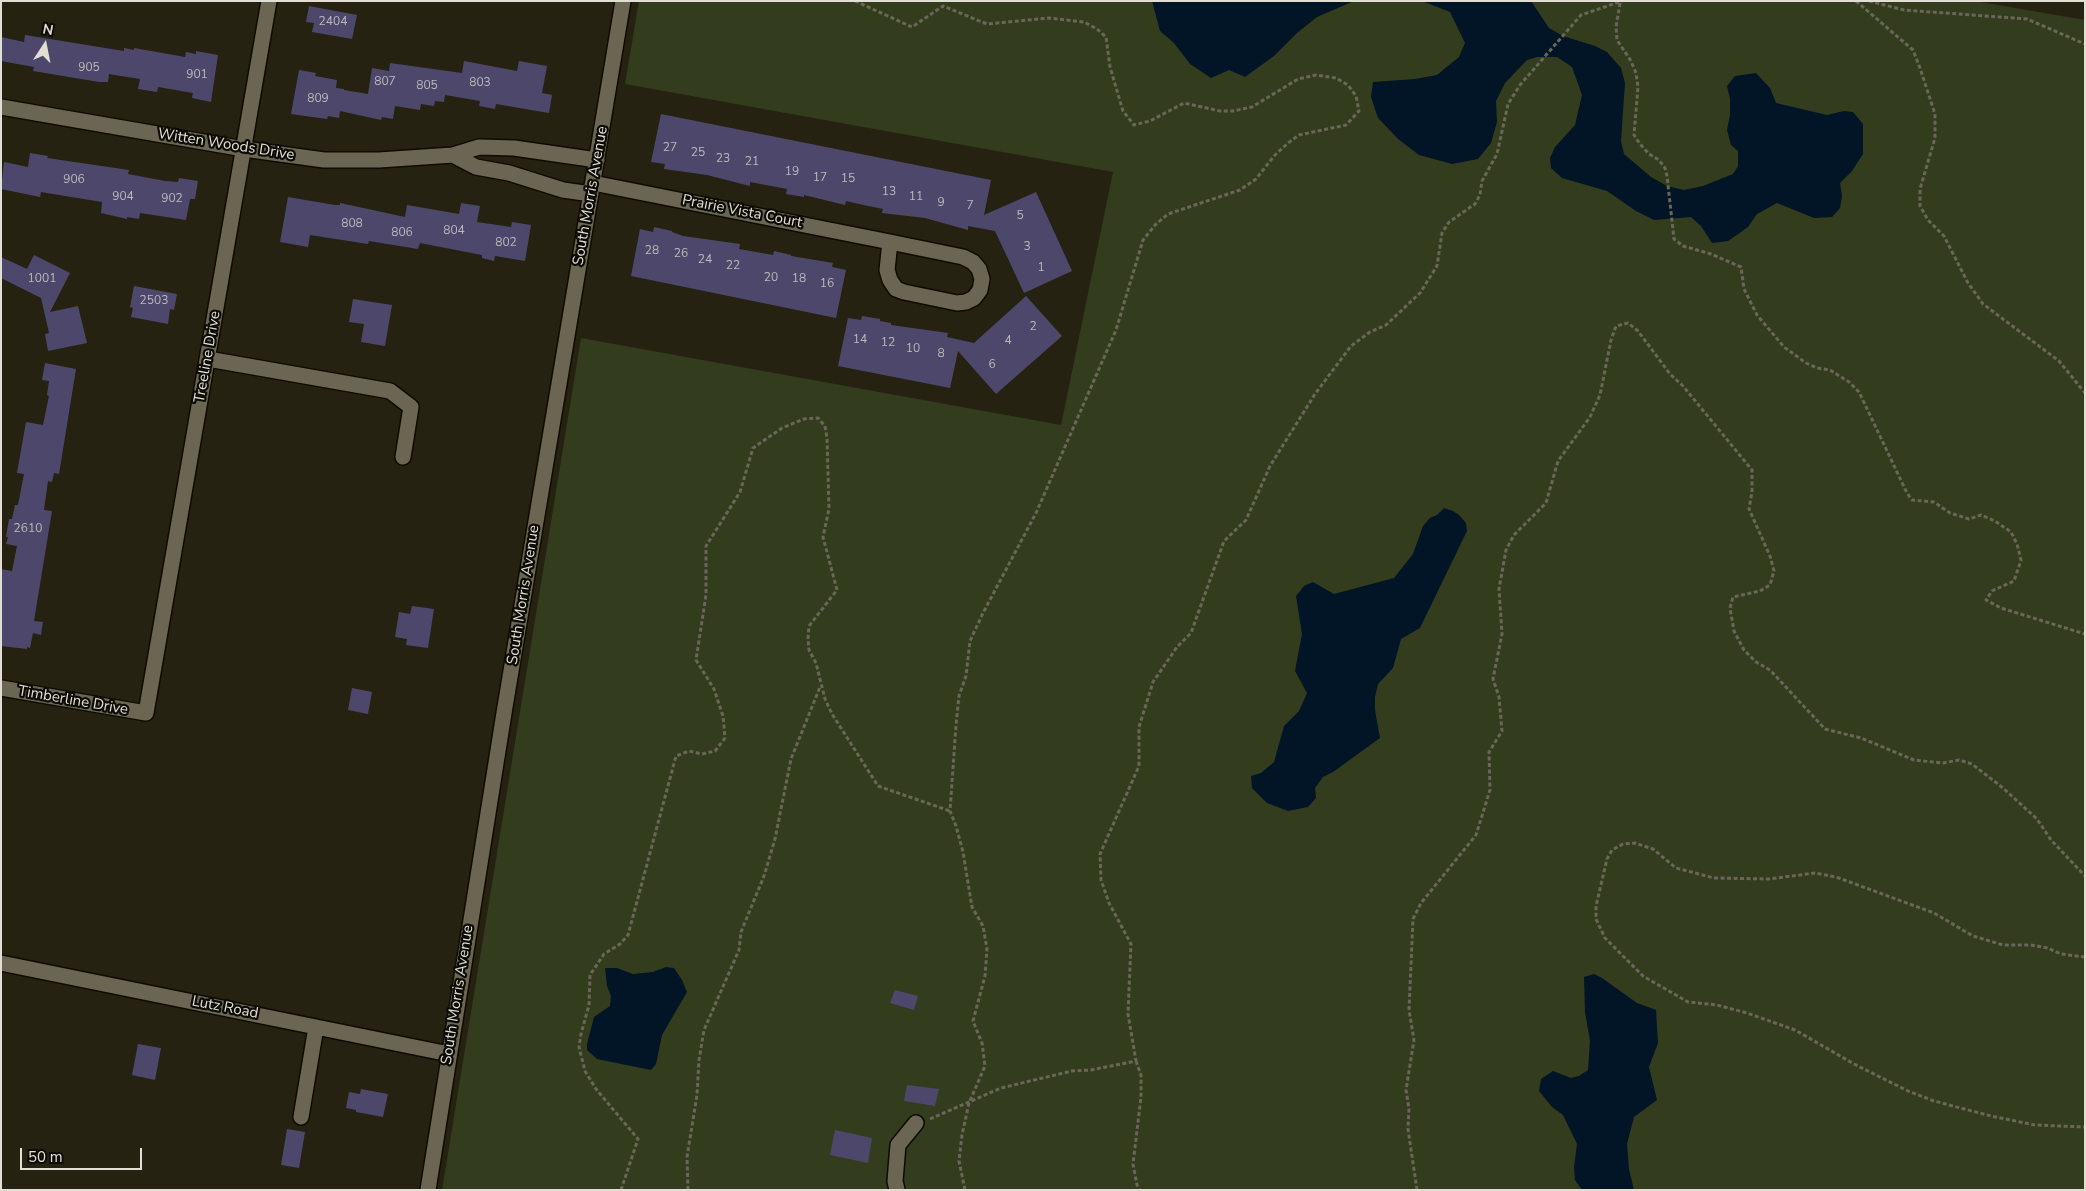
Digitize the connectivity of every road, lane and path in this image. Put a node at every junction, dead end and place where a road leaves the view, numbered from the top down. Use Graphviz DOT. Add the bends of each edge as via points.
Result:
graph roads {
  1 [pos="269,1"];
  2 [pos="624,1"];
  3 [pos="854,1"];
  4 [pos="1869,1"];
  5 [pos="1621,2"];
  6 [pos="1858,2"];
  7 [pos="2085,44"];
  8 [pos="1,107"];
  9 [pos="244,149"];
  10 [pos="454,155"];
  11 [pos="596,160"];
  12 [pos="592,189"];
  13 [pos="890,242"];
  14 [pos="208,359"];
  15 [pos="2085,393"];
  16 [pos="403,457"];
  17 [pos="2085,634"];
  18 [pos="820,686"];
  19 [pos="1,688"];
  20 [pos="146,713"];
  21 [pos="950,811"];
  22 [pos="2085,876"];
  23 [pos="2085,956"];
  24 [pos="1,963"];
  25 [pos="316,1027"];
  26 [pos="449,1054"];
  27 [pos="1136,1061"];
  28 [pos="969,1103"];
  29 [pos="301,1117"];
  30 [pos="916,1122"];
  31 [pos="2085,1127"];
  32 [pos="428,1190"];
  33 [pos="621,1190"];
  34 [pos="688,1190"];
  35 [pos="897,1190"];
  36 [pos="965,1190"];
  37 [pos="1140,1190"];
  38 [pos="1417,1190"];
  1 -- 9 [label="street, Treeline Drive"];
  2 -- 11 [label="street, South Morris Avenue"];
  3 -- 21 [label="path" via="912,27 943,6 987,24 1049,18 1084,22 1106,37 1110,67 1123,111 1134,125 1150,121 1184,103 1220,111 1252,107 1298,79 1316,75 1336,78 1348,85 1356,96 1359,111 1346,125 1299,135 1274,156 1256,179 1240,190 1168,214 1142,240 1116,330 1036,512 970,641 966,676 959,696"];
  4 -- 7 [label="path" via="1904,10 2027,19"];
  5 -- 17 [label="path" via="1617,40 1631,62 1638,87 1634,135 1665,168 1674,239 1683,246 1741,267 1744,290 1757,315 1784,347 1806,363 1830,370 1859,392 1912,500 1934,502 1950,513 1968,519 1981,516 2011,532 2021,560 2014,581 1992,591 1986,600 2001,608"];
  5 -- 27 [label="path" via="1581,15 1508,104 1497,154 1482,181 1480,196 1475,204 1449,222 1442,234 1437,266 1420,293 1386,325 1351,346 1315,394 1270,466 1246,520 1224,540 1191,633 1153,682 1139,728 1140,766 1100,854 1100,880 1131,944 1128,1014"];
  6 -- 15 [label="path" via="1913,50 1935,114 1935,138 1920,188 1920,206 1928,220 1944,236 1982,304 2059,361"];
  8 -- 9 [label="street, Witten Woods Drive"];
  9 -- 10 [label="street, Witten Woods Drive" via="324,160"];
  9 -- 14 [label="street, Treeline Drive"];
  10 -- 11 [label="street, Witten Woods Drive" via="479,147 514,148"];
  10 -- 12 [label="street" via="476,167 510,173 563,190"];
  11 -- 12 [label="street, South Morris Avenue"];
  12 -- 13 [label="street, Prairie Vista Court"];
  12 -- 26 [label="street, South Morris Avenue"];
  13 -- 13 [label="street, Prairie Vista Court" via="963,257 973,262 982,279 980,290 974,298 957,303 896,289 887,270"];
  14 -- 16 [label="street" via="390,391 411,407"];
  14 -- 20 [label="street, Treeline Drive"];
  18 -- 21 [label="path" via="832,714 878,786"];
  18 -- 33 [label="path" via="816,662 810,650 809,626 837,590 823,537 829,509 825,426 818,418 804,419 782,428 753,448 740,492 706,546 706,594 696,660 714,689 723,716 725,738 715,751 702,754 688,750 676,756 628,935 604,954 590,975 590,1005 580,1047 585,1071 638,1139"];
  18 -- 34 [label="path" via="791,759 764,876 741,932 739,950 704,1030 687,1157"];
  19 -- 20 [label="street, Timberline Drive"];
  21 -- 28 [label="path" via="963,852 972,907 984,926 987,949 973,1021 982,1043 985,1066"];
  22 -- 38 [label="path" via="2051,840 2037,819 1972,764 1959,760 1943,763 1914,760 1861,738 1825,729 1770,670 1744,650 1734,631 1730,608 1733,597 1760,591 1770,585 1774,571 1749,509 1752,470 1670,374 1638,331 1628,323 1616,326 1600,395 1590,417 1558,461 1546,503 1514,534 1506,550 1499,589 1502,634 1494,679 1502,731 1489,752 1490,790 1476,835 1421,903 1413,918 1409,1010 1414,1040 1406,1090"];
  23 -- 31 [label="path" via="2061,954 2031,945 2003,945 1973,936 1927,910 1836,877 1815,873 1768,879 1714,878 1676,868 1653,849 1635,843 1623,844 1612,850 1596,906 1596,919 1605,938 1643,976 1688,1002 1717,1005 1795,1030 1854,1064 1934,1101 2036,1125"];
  24 -- 25 [label="street, Lutz Road"];
  25 -- 26 [label="street, Lutz Road"];
  25 -- 29 [label="street"];
  26 -- 32 [label="street, South Morris Avenue"];
  27 -- 28 [label="path" via="1072,1071 1000,1088"];
  27 -- 37 [label="path" via="1141,1075 1141,1097 1133,1164"];
  28 -- 30 [label="path"];
  28 -- 36 [label="path" via="960,1161"];
  30 -- 35 [label="street" via="898,1145"];
}
